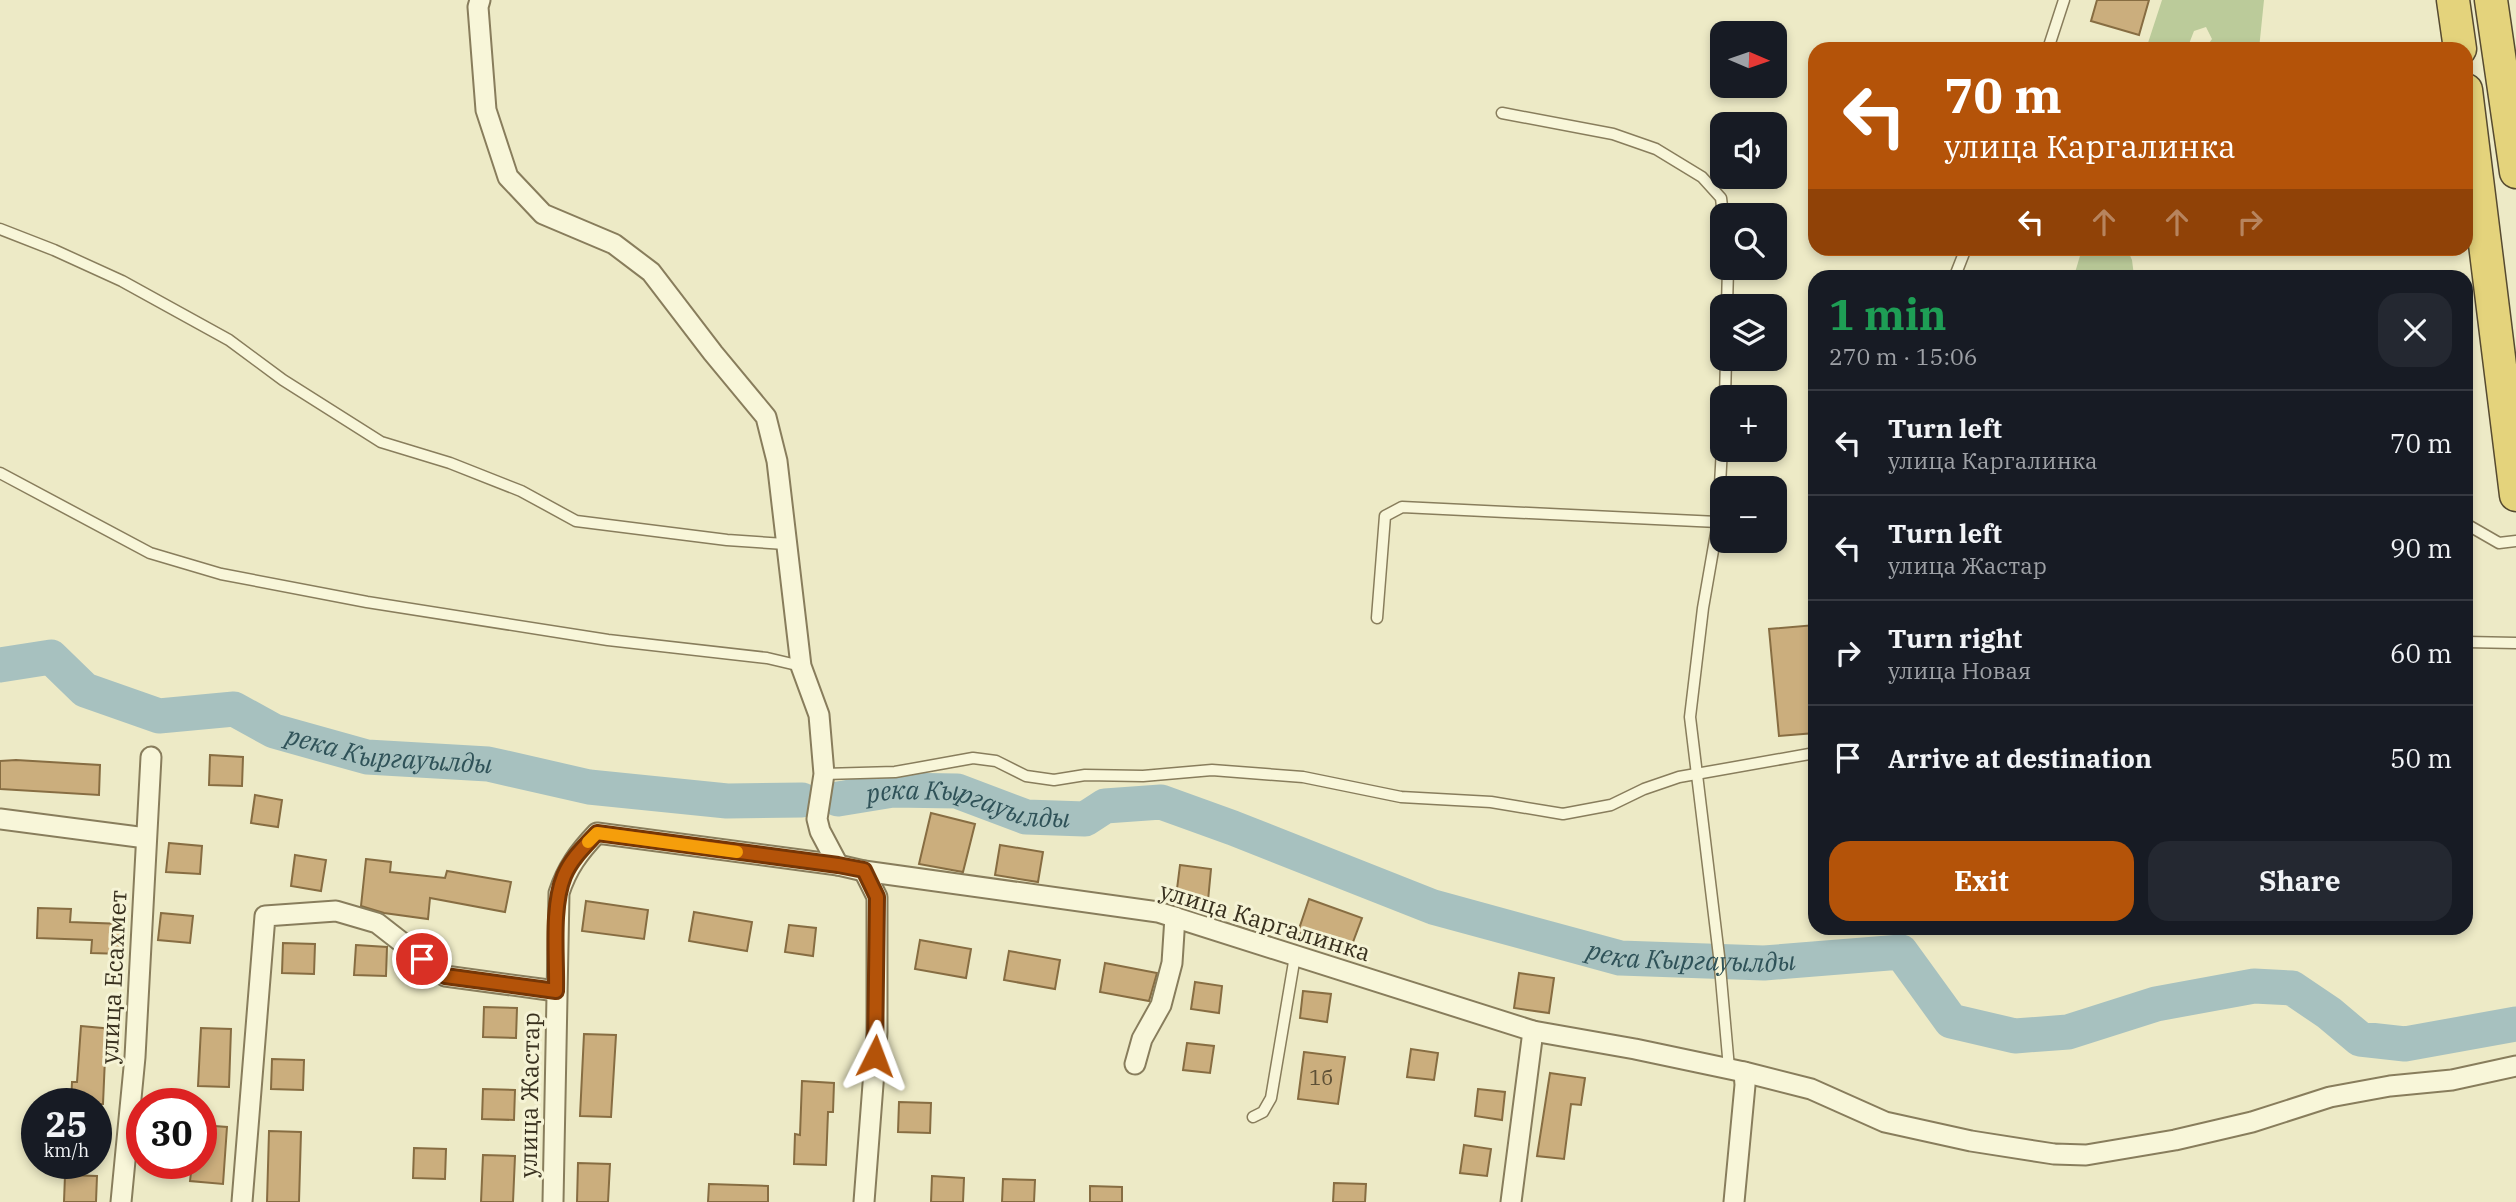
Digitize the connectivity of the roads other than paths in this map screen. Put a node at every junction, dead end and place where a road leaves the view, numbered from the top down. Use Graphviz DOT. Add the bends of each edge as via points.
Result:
graph roads {
  1 [pos="480,0"];
  2 [pos="2064,0"];
  3 [pos="2453,0"];
  4 [pos="2491,0"];
  5 [pos="2050,42"];
  6 [pos="2459,42"];
  7 [pos="1502,113"];
  8 [pos="2473,147"];
  9 [pos="2516,172"];
  10 [pos="1721,203"];
  11 [pos="0,229"];
  12 [pos="0,473"];
  13 [pos="2516,495"];
  14 [pos="1710,522"];
  15 [pos="2473,528"];
  16 [pos="2516,541"];
  17 [pos="785,544"];
  18 [pos="1713,553"];
  19 [pos="1377,618"];
  20 [pos="2473,642"];
  21 [pos="2516,643"];
  22 [pos="800,666"];
  23 [pos="1808,754"];
  24 [pos="150,757"];
  25 [pos="824,774"];
  26 [pos="1696,774"];
  27 [pos="0,819"];
  28 [pos="597,833"];
  29 [pos="146,838"];
  30 [pos="838,865"];
  31 [pos="864,870"];
  32 [pos="1175,918"];
  33 [pos="1295,956"];
  34 [pos="556,991"];
  35 [pos="1533,1031"];
  36 [pos="1135,1064"];
  37 [pos="2516,1066"];
  38 [pos="1737,1070"];
  39 [pos="1253,1117"];
  40 [pos="121,1202"];
  41 [pos="242,1202"];
  42 [pos="553,1202"];
  43 [pos="864,1202"];
  44 [pos="1511,1202"];
  45 [pos="1734,1202"];
  1 -- 17 [label="street" via="486,110 508,177 543,214 614,244 651,272 766,417 777,461"];
  2 -- 5 [label="lane"];
  3 -- 6 [label="highway"];
  4 -- 9 [label="highway"];
  7 -- 10 [label="lane" via="1613,134 1656,149 1702,177"];
  8 -- 13 [label="highway"];
  11 -- 17 [label="lane" via="122,281 229,340 381,442 521,491 576,521"];
  12 -- 22 [label="lane" via="150,553 221,574 421,611"];
  14 -- 19 [label="lane" via="1402,507 1385,516"];
  15 -- 16 [label="lane" via="2499,543"];
  17 -- 22 [label="street"];
  18 -- 26 [label="lane" via="1690,717"];
  20 -- 21 [label="lane"];
  22 -- 25 [label="street" via="819,715"];
  23 -- 26 [label="lane"];
  24 -- 29 [label="street, улица Есахмет"];
  25 -- 26 [label="lane" via="895,772 973,758 1054,780 1212,770 1303,777 1401,797 1491,802 1563,814 1611,805 1644,789"];
  25 -- 30 [label="street" via="817,819"];
  26 -- 38 [label="lane"];
  27 -- 29 [label="street"];
  28 -- 30 [label="street, улица Каргалинка"];
  28 -- 34 [label="street, улица Жастар" via="578,853 559,893"];
  29 -- 40 [label="street, улица Есахмет" via="135,1057"];
  30 -- 31 [label="street, улица Каргалинка"];
  31 -- 32 [label="street, улица Каргалинка"];
  31 -- 43 [label="street" via="877,897 877,1032"];
  32 -- 33 [label="street, улица Каргалинка"];
  32 -- 36 [label="street" via="1161,1005 1142,1039"];
  33 -- 35 [label="street, улица Каргалинка"];
  33 -- 39 [label="lane" via="1271,1098 1263,1112"];
  34 -- 41 [label="street" via="445,976 377,923 336,911 265,916"];
  34 -- 42 [label="street, улица Жастар"];
  35 -- 38 [label="street, улица Каргалинка"];
  35 -- 44 [label="street"];
  37 -- 38 [label="street, улица Каргалинка" via="2330,1097 2252,1122 2086,1155 1971,1142 1885,1122 1811,1089"];
  38 -- 45 [label="street" via="1745,1084"];
}
